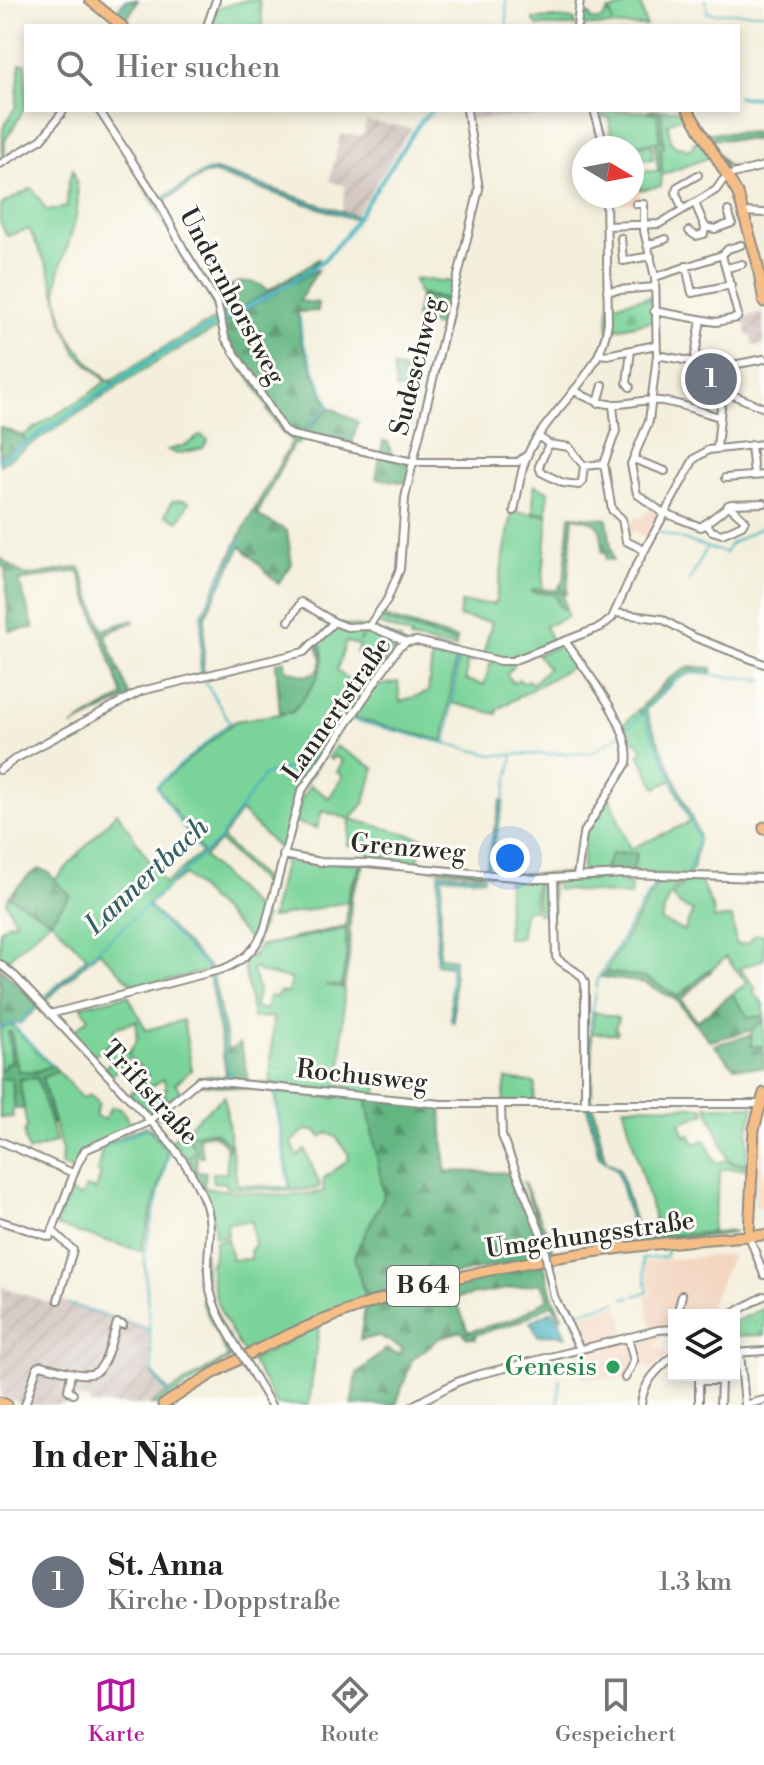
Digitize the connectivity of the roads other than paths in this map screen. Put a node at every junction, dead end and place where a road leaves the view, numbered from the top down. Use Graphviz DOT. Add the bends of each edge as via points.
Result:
graph roads {
  1 [pos="90,0"];
  2 [pos="216,0"];
  3 [pos="580,0"];
  4 [pos="120,24"];
  5 [pos="208,24"];
  6 [pos="577,24"];
  7 [pos="62,112"];
  8 [pos="100,112"];
  9 [pos="467,112"];
  10 [pos="595,112"];
  11 [pos="689,112"];
  12 [pos="602,136"];
  13 [pos="0,164"];
  14 [pos="764,166"];
  15 [pos="698,175"];
  16 [pos="728,176"];
  17 [pos="695,203"];
  18 [pos="644,204"];
  19 [pos="606,208"];
  20 [pos="682,208"];
  21 [pos="728,211"];
  22 [pos="744,212"];
  23 [pos="764,213"];
  24 [pos="643,225"];
  25 [pos="607,226"];
  26 [pos="705,227"];
  27 [pos="689,231"];
  28 [pos="621,238"];
  29 [pos="666,239"];
  30 [pos="648,245"];
  31 [pos="741,245"];
  32 [pos="722,255"];
  33 [pos="651,256"];
  34 [pos="742,264"];
  35 [pos="686,266"];
  36 [pos="727,268"];
  37 [pos="655,277"];
  38 [pos="731,285"];
  39 [pos="654,287"];
  40 [pos="607,291"];
  41 [pos="764,302"];
  42 [pos="654,311"];
  43 [pos="701,320"];
  44 [pos="656,345"];
  45 [pos="631,350"];
  46 [pos="600,354"];
  47 [pos="657,355"];
  48 [pos="764,359"];
  49 [pos="694,362"];
  50 [pos="725,367"];
  51 [pos="603,385"];
  52 [pos="630,387"];
  53 [pos="574,390"];
  54 [pos="723,391"];
  55 [pos="653,402"];
  56 [pos="598,403"];
  57 [pos="613,406"];
  58 [pos="764,408"];
  59 [pos="720,417"];
  60 [pos="538,436"];
  61 [pos="549,444"];
  62 [pos="764,444"];
  63 [pos="751,445"];
  64 [pos="717,448"];
  65 [pos="633,459"];
  66 [pos="413,462"];
  67 [pos="521,464"];
  68 [pos="604,464"];
  69 [pos="584,466"];
  70 [pos="562,471"];
  71 [pos="665,471"];
  72 [pos="754,475"];
  73 [pos="764,475"];
  74 [pos="725,478"];
  75 [pos="557,481"];
  76 [pos="764,503"];
  77 [pos="728,505"];
  78 [pos="514,511"];
  79 [pos="665,513"];
  80 [pos="706,524"];
  81 [pos="644,550"];
  82 [pos="616,613"];
  83 [pos="289,621"];
  84 [pos="334,622"];
  85 [pos="369,626"];
  86 [pos="565,641"];
  87 [pos="407,642"];
  88 [pos="764,664"];
  89 [pos="0,770"];
  90 [pos="283,855"];
  91 [pos="577,877"];
  92 [pos="554,878"];
  93 [pos="764,878"];
  94 [pos="0,964"];
  95 [pos="50,1014"];
  96 [pos="764,1093"];
  97 [pos="501,1104"];
  98 [pos="585,1104"];
  99 [pos="760,1104"];
  100 [pos="150,1121"];
  101 [pos="0,1141"];
  102 [pos="73,1173"];
  103 [pos="0,1221"];
  104 [pos="53,1230"];
  105 [pos="756,1236"];
  106 [pos="764,1275"];
  107 [pos="682,1295"];
  108 [pos="764,1296"];
  109 [pos="58,1300"];
  110 [pos="678,1309"];
  111 [pos="740,1309"];
  112 [pos="123,1325"];
  113 [pos="668,1325"];
  114 [pos="628,1337"];
  115 [pos="580,1349"];
  116 [pos="764,1351"];
  117 [pos="740,1353"];
  118 [pos="668,1360"];
  119 [pos="740,1372"];
  120 [pos="71,1374"];
  121 [pos="625,1378"];
  122 [pos="700,1381"];
  123 [pos="721,1381"];
  124 [pos="73,1394"];
  125 [pos="764,1400"];
  126 [pos="0,1402"];
  127 [pos="7,1405"];
  128 [pos="25,1405"];
  129 [pos="163,1405"];
  130 [pos="271,1405"];
  131 [pos="414,1405"];
  132 [pos="641,1405"];
  133 [pos="699,1405"];
  134 [pos="720,1405"];
  1 -- 4 [label="main road"];
  2 -- 5 [label="street"];
  3 -- 6 [label="street"];
  7 -- 13 [label="street" via="42,139"];
  8 -- 66 [label="street, Undernhorstweg" via="160,204 217,303 225,338 284,430"];
  9 -- 66 [label="street, Sudeschweg" via="479,189"];
  10 -- 12 [label="street"];
  11 -- 16 [label="main road"];
  14 -- 16 [label="street"];
  15 -- 20 [label="street" via="677,187"];
  16 -- 17 [label="street"];
  16 -- 22 [label="main road"];
  17 -- 20 [label="street"];
  17 -- 26 [label="street"];
  18 -- 24 [label="street"];
  19 -- 25 [label="street"];
  20 -- 24 [label="street" via="662,223"];
  21 -- 26 [label="street" via="732,223"];
  22 -- 23 [label="street"];
  22 -- 41 [label="main road"];
  24 -- 25 [label="street"];
  24 -- 30 [label="street"];
  25 -- 40 [label="street"];
  26 -- 27 [label="street" via="704,234"];
  28 -- 33 [label="street" via="623,261"];
  29 -- 30 [label="street"];
  30 -- 33 [label="street"];
  31 -- 32 [label="street"];
  32 -- 35 [label="street"];
  32 -- 36 [label="street"];
  33 -- 37 [label="street"];
  34 -- 36 [label="street"];
  35 -- 37 [label="street"];
  35 -- 38 [label="street" via="692,293"];
  36 -- 38 [label="street"];
  37 -- 39 [label="street"];
  38 -- 43 [label="street" via="737,318"];
  39 -- 40 [label="street"];
  39 -- 42 [label="street"];
  40 -- 46 [label="street" via="607,332"];
  42 -- 43 [label="street"];
  42 -- 44 [label="street"];
  43 -- 49 [label="street"];
  44 -- 45 [label="street"];
  44 -- 47 [label="street"];
  45 -- 46 [label="street"];
  45 -- 52 [label="street"];
  46 -- 53 [label="street"];
  47 -- 49 [label="street"];
  47 -- 55 [label="street"];
  48 -- 50 [label="street"];
  49 -- 50 [label="street"];
  50 -- 54 [label="street"];
  51 -- 56 [label="street"];
  53 -- 56 [label="street"];
  53 -- 60 [label="street"];
  54 -- 58 [label="street"];
  54 -- 59 [label="street"];
  55 -- 57 [label="street"];
  55 -- 59 [label="street"];
  55 -- 65 [label="street"];
  56 -- 57 [label="street"];
  57 -- 68 [label="street" via="616,431"];
  59 -- 64 [label="street"];
  60 -- 61 [label="street"];
  60 -- 67 [label="street"];
  61 -- 69 [label="street" via="569,447"];
  61 -- 75 [label="street" via="539,466"];
  62 -- 63 [label="street"];
  63 -- 64 [label="street"];
  63 -- 72 [label="street"];
  64 -- 79 [label="street" via="694,459"];
  65 -- 71 [label="street"];
  65 -- 79 [label="street" via="637,494"];
  66 -- 67 [label="street, Undernhorstweg"];
  66 -- 85 [label="street, Sudeschweg" via="400,569"];
  67 -- 78 [label="street"];
  68 -- 69 [label="street"];
  68 -- 81 [label="street" via="612,510 622,519 626,541"];
  69 -- 75 [label="street" via="581,484"];
  70 -- 75 [label="street"];
  72 -- 73 [label="street"];
  72 -- 74 [label="street"];
  76 -- 77 [label="street"];
  77 -- 80 [label="street"];
  77 -- 80 [label="street" via="745,520 742,525 722,534"];
  79 -- 80 [label="street" via="699,527"];
  79 -- 81 [label="street"];
  81 -- 82 [label="street"];
  82 -- 86 [label="street, Lannertstraße" via="601,627"];
  82 -- 88 [label="street" via="662,619"];
  83 -- 84 [label="street" via="301,602"];
  84 -- 85 [label="street"];
  84 -- 89 [label="street" via="298,654 141,691"];
  85 -- 87 [label="street"];
  86 -- 87 [label="street, Lannertstraße" via="506,661"];
  86 -- 91 [label="street" via="615,717 628,756 583,834"];
  87 -- 90 [label="street, Lannertstraße" via="390,658 301,792"];
  90 -- 92 [label="street, Grenzweg"];
  90 -- 95 [label="street, Lannertstraße" via="264,930 242,960"];
  91 -- 92 [label="street, Grenzweg"];
  91 -- 93 [label="street, Grenzweg"];
  92 -- 98 [label="street" via="556,957 585,983"];
  94 -- 95 [label="street, Triftstraße"];
  95 -- 100 [label="street, Triftstraße"];
  96 -- 99 [label="main road"];
  97 -- 98 [label="street, Rochusweg"];
  97 -- 100 [label="street, Rochusweg" via="441,1104 199,1080"];
  97 -- 115 [label="street, bridge" via="502,1136 543,1239 554,1296"];
  98 -- 99 [label="street, Rochusweg"];
  99 -- 105 [label="main road" via="753,1141 751,1221"];
  100 -- 102 [label="street, Rochusweg" via="85,1150"];
  100 -- 130 [label="street, Triftstraße, bridge" via="184,1159 206,1205 212,1232 210,1292 217,1314"];
  101 -- 102 [label="street"];
  102 -- 104 [label="street"];
  103 -- 104 [label="street" via="47,1237"];
  104 -- 109 [label="street" via="73,1250"];
  105 -- 106 [label="street"];
  105 -- 129 [label="main road, Umgehungsstraße / B 64" via="538,1261 389,1295 269,1343"];
  107 -- 110 [label="street"];
  108 -- 111 [label="street"];
  112 -- 120 [label="street" via="117,1323 102,1367 85,1376"];
  113 -- 114 [label="street"];
  114 -- 115 [label="street"];
  114 -- 121 [label="street" via="634,1361"];
  115 -- 131 [label="street" via="466,1378"];
  116 -- 117 [label="street"];
  118 -- 132 [label="street" via="646,1384"];
  119 -- 125 [label="street" via="745,1405"];
  120 -- 124 [label="street" via="68,1390"];
  120 -- 128 [label="street" via="37,1367"];
  122 -- 133 [label="street"];
  123 -- 134 [label="street"];
  126 -- 127 [label="main road"];
}
